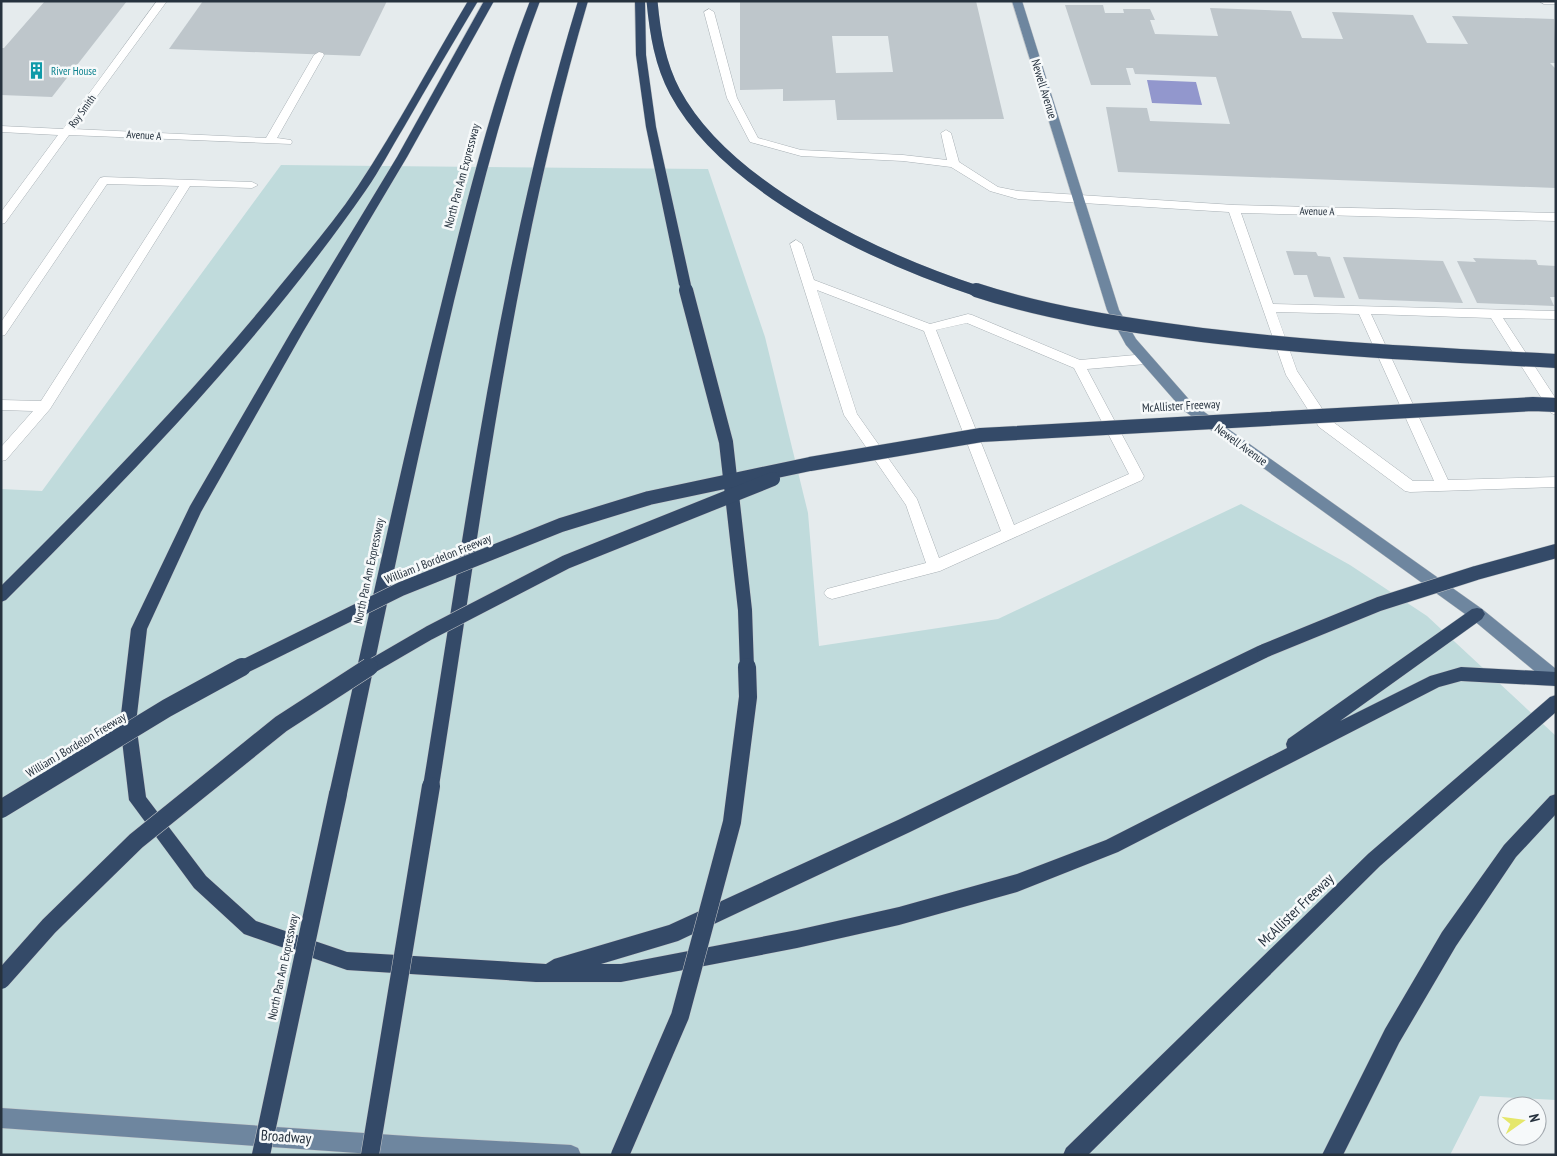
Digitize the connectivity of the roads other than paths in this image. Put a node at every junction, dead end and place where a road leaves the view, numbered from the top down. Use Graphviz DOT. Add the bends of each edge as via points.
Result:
graph roads {
  1 [pos="162,1"];
  2 [pos="473,1"];
  3 [pos="489,1"];
  4 [pos="535,1"];
  5 [pos="583,1"];
  6 [pos="640,1"];
  7 [pos="652,1"];
  8 [pos="1017,1"];
  9 [pos="1544,1"];
  10 [pos="1556,2"];
  11 [pos="709,12"];
  12 [pos="319,54"];
  13 [pos="1,129"];
  14 [pos="67,131"];
  15 [pos="946,133"];
  16 [pos="270,141"];
  17 [pos="287,142"];
  18 [pos="954,164"];
  19 [pos="186,183"];
  20 [pos="252,185"];
  21 [pos="1078,200"];
  22 [pos="1234,209"];
  23 [pos="1556,217"];
  24 [pos="1,220"];
  25 [pos="796,244"];
  26 [pos="807,282"];
  27 [pos="1268,308"];
  28 [pos="1363,310"];
  29 [pos="1494,313"];
  30 [pos="1556,315"];
  31 [pos="929,328"];
  32 [pos="1,332"];
  33 [pos="1146,359"];
  34 [pos="1556,361"];
  35 [pos="1079,365"];
  36 [pos="1,405"];
  37 [pos="1556,405"];
  38 [pos="45,406"];
  39 [pos="1556,410"];
  40 [pos="1,456"];
  41 [pos="810,464"];
  42 [pos="1556,482"];
  43 [pos="1444,487"];
  44 [pos="1010,534"];
  45 [pos="1556,551"];
  46 [pos="935,567"];
  47 [pos="832,593"];
  48 [pos="1,596"];
  49 [pos="1477,614"];
  50 [pos="1556,679"];
  51 [pos="1556,702"];
  52 [pos="1250,775"];
  53 [pos="1556,802"];
  54 [pos="1,809"];
  55 [pos="536,973"];
  56 [pos="1,980"];
  57 [pos="1,1118"];
  58 [pos="261,1155"];
  59 [pos="370,1155"];
  60 [pos="570,1155"];
  61 [pos="620,1155"];
  62 [pos="1073,1155"];
  63 [pos="1332,1155"];
  1 -- 14 [label="street, Roy Smith"];
  2 -- 48 [label="highway" via="363,187 335,226 171,421"];
  3 -- 55 [label="highway" via="402,157 195,510 139,629 128,723 138,800 200,882 250,928 347,961"];
  4 -- 58 [label="highway, North Pan Am Expressway, bridge" via="524,26 484,159 431,371"];
  5 -- 59 [label="highway, bridge" via="540,158 510,299"];
  6 -- 61 [label="highway, bridge" via="641,55 651,127 685,285 726,442 745,610 748,698 732,822 680,1016"];
  7 -- 34 [label="highway, bridge" via="658,52 667,78 682,105 710,140 765,186 843,235 942,278 1029,305 1157,329 1271,343"];
  8 -- 21 [label="main road, Newell Avenue"];
  9 -- 10 [label="street"];
  11 -- 18 [label="street" via="732,98 754,140 801,153"];
  12 -- 16 [label="street"];
  13 -- 14 [label="street, Avenue A"];
  14 -- 16 [label="street, Avenue A"];
  14 -- 24 [label="street, Roy Smith"];
  15 -- 18 [label="street"];
  16 -- 17 [label="street, Avenue A"];
  18 -- 21 [label="street, Avenue A" via="994,189 1018,195"];
  19 -- 20 [label="street"];
  19 -- 32 [label="street" via="104,180"];
  19 -- 38 [label="street"];
  21 -- 22 [label="street, Avenue A"];
  21 -- 33 [label="main road, Newell Avenue" via="1113,310 1131,342"];
  22 -- 23 [label="street, Avenue A"];
  22 -- 27 [label="street"];
  25 -- 26 [label="street"];
  26 -- 31 [label="street"];
  26 -- 46 [label="street" via="851,415 912,503"];
  27 -- 28 [label="street"];
  27 -- 43 [label="street" via="1291,372 1324,423 1410,487"];
  28 -- 29 [label="street"];
  28 -- 43 [label="street"];
  29 -- 30 [label="street"];
  29 -- 39 [label="street"];
  31 -- 35 [label="street" via="968,318"];
  31 -- 44 [label="street"];
  33 -- 35 [label="street"];
  33 -- 49 [label="main road, Newell Avenue" via="1188,407"];
  35 -- 44 [label="street" via="1137,476"];
  36 -- 38 [label="street"];
  37 -- 41 [label="highway, McAllister Freeway, bridge" via="981,435"];
  38 -- 40 [label="street"];
  41 -- 54 [label="highway, William J Bordelon Freeway, bridge" via="649,498 561,526 401,589 259,658 59,772"];
  41 -- 56 [label="highway, bridge" via="566,562 356,675 280,724 136,840 49,926"];
  42 -- 43 [label="street"];
  44 -- 46 [label="street"];
  45 -- 55 [label="highway, bridge" via="1379,604 1264,650 904,826 670,934"];
  46 -- 47 [label="street"];
  49 -- 50 [label="main road, Newell Avenue"];
  49 -- 52 [label="highway"];
  50 -- 52 [label="highway" via="1461,674 1436,681"];
  51 -- 62 [label="highway, McAllister Freeway" via="1374,860"];
  52 -- 55 [label="highway" via="1112,846 1017,883 899,916 621,973"];
  53 -- 63 [label="highway" via="1510,851 1450,939 1392,1036"];
  57 -- 60 [label="main road, Broadway"];
}
